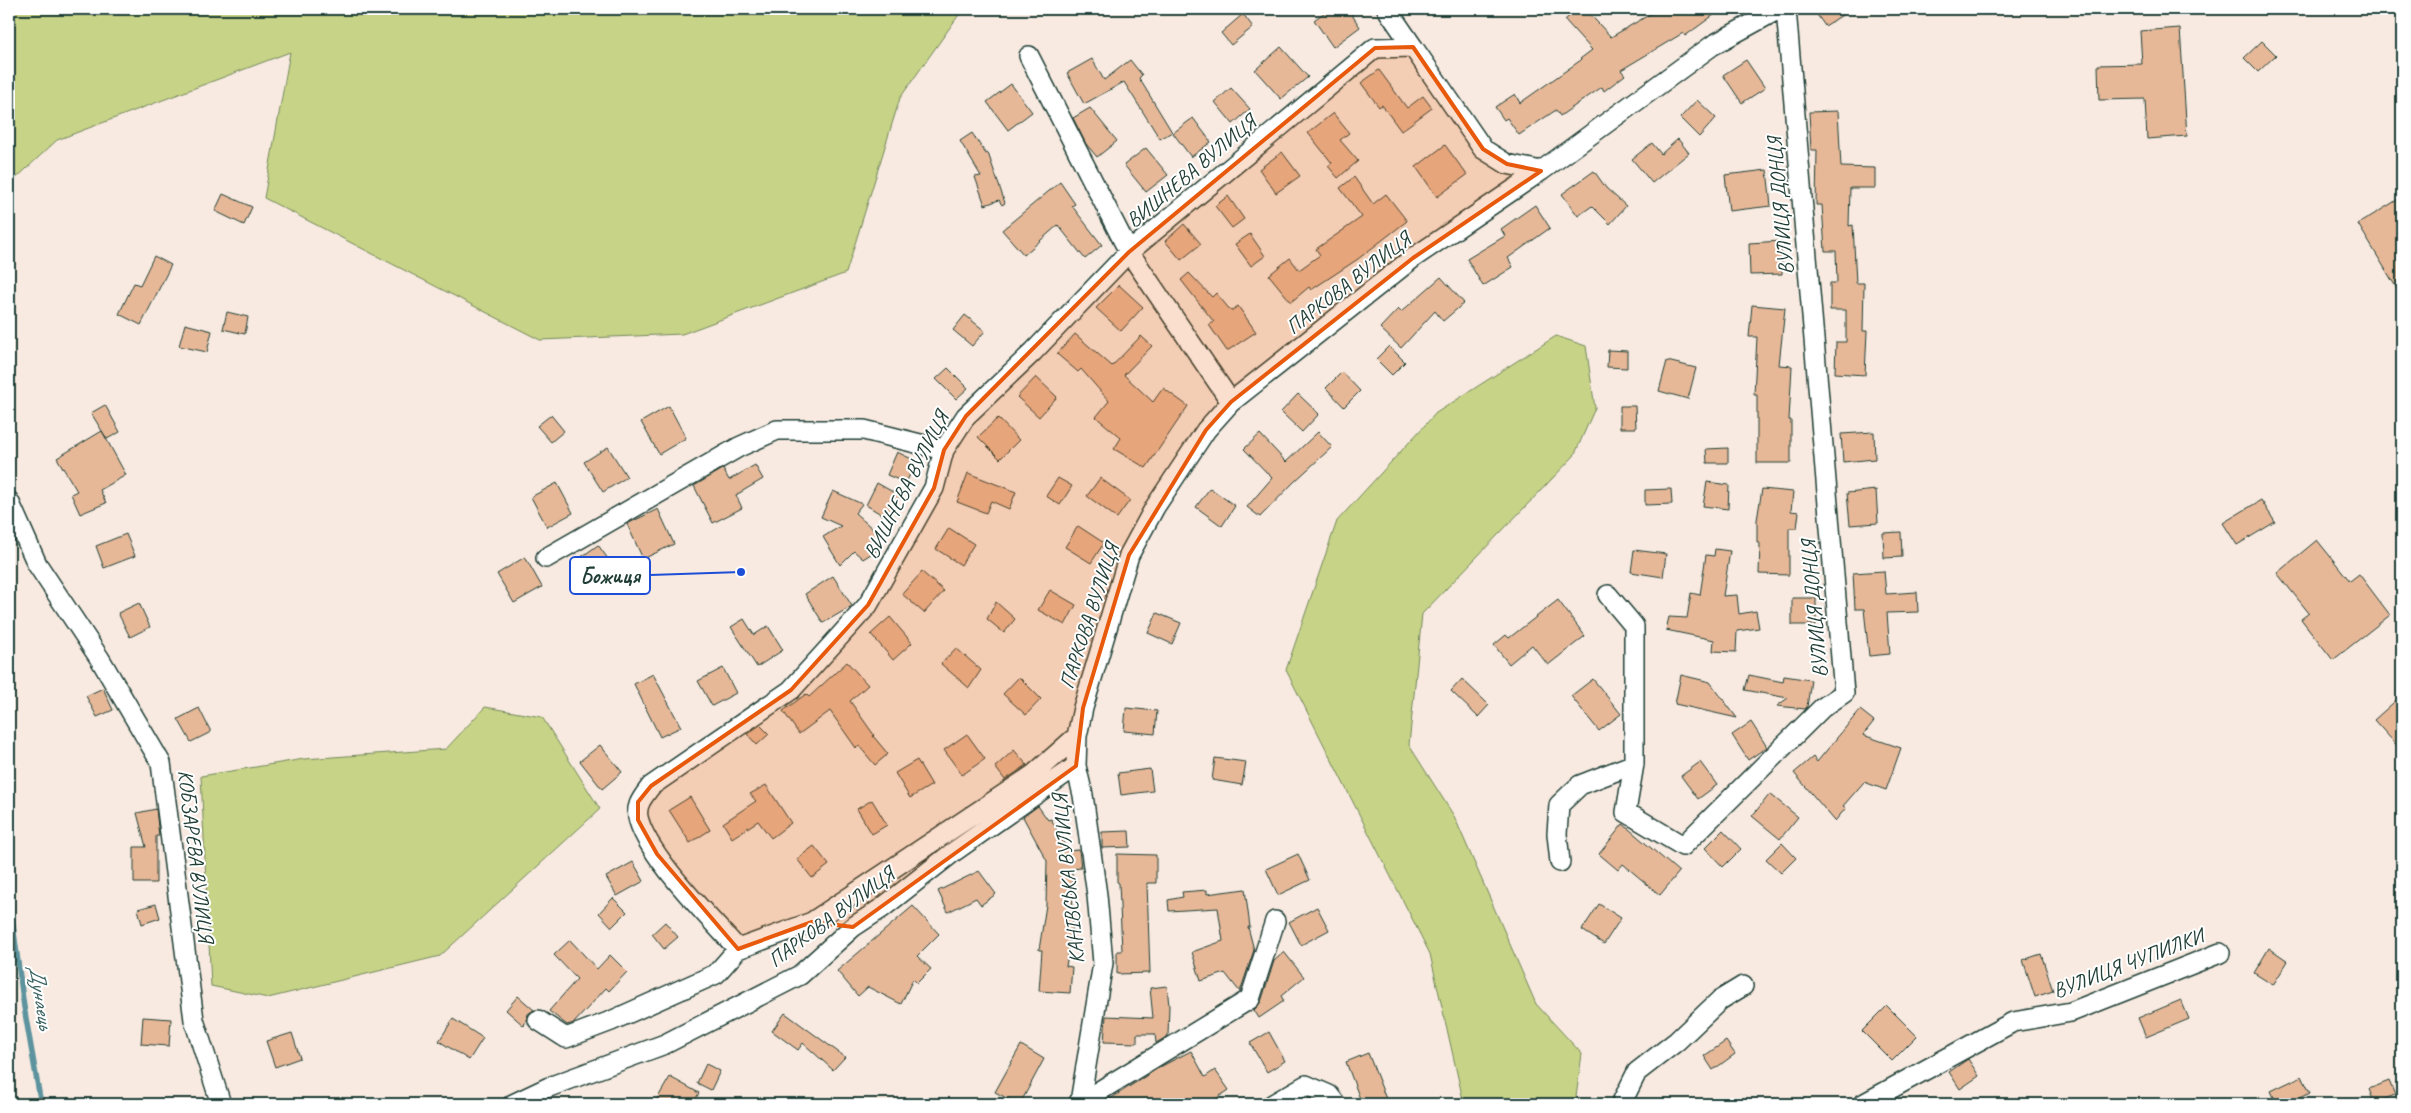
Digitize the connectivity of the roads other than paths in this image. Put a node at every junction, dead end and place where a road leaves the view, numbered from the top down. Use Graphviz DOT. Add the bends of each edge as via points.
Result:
graph roads {
  1 [pos="1387,9"];
  2 [pos="1779,9"];
  3 [pos="1786,9"];
  4 [pos="1413,47"];
  5 [pos="1029,56"];
  6 [pos="1541,171"];
  7 [pos="1129,252"];
  8 [pos="1231,402"];
  9 [pos="944,450"];
  10 [pos="9,501"];
  11 [pos="546,558"];
  12 [pos="1608,595"];
  13 [pos="1077,736"];
  14 [pos="1634,764"];
  15 [pos="1076,766"];
  16 [pos="1560,862"];
  17 [pos="1274,921"];
  18 [pos="812,922"];
  19 [pos="853,927"];
  20 [pos="738,949"];
  21 [pos="2220,953"];
  22 [pos="1744,986"];
  23 [pos="538,1020"];
  24 [pos="1079,1103"];
  25 [pos="221,1104"];
  26 [pos="513,1104"];
  27 [pos="1273,1104"];
  28 [pos="1336,1104"];
  29 [pos="1621,1104"];
  30 [pos="1863,1104"];
  1 -- 4 [label="street"];
  2 -- 6 [label="street, ПАРКОВА ВУЛИЦЯ" via="1713,45"];
  3 -- 14 [label="street, ВУЛИЦЯ ДОНЦЯ" via="1844,693 1822,708 1683,846 1626,812"];
  4 -- 6 [label="street" via="1483,149 1507,164"];
  4 -- 7 [label="street, ВИШНЕВА ВУЛИЦЯ" via="1375,48"];
  5 -- 7 [label="street"];
  6 -- 8 [label="street, ПАРКОВА ВУЛИЦЯ" via="1414,258"];
  7 -- 8 [label="street"];
  7 -- 9 [label="street, ВИШНЕВА ВУЛИЦЯ" via="966,416"];
  8 -- 13 [label="street, ПАРКОВА ВУЛИЦЯ" via="1206,430 1155,507 1129,555"];
  9 -- 11 [label="street" via="864,430 777,430 740,447"];
  9 -- 20 [label="street, ВИШНЕВА ВУЛИЦЯ" via="934,488 868,605 791,690 651,786 638,802 638,820 656,854"];
  10 -- 25 [label="street, КОБЗАРЕВА ВУЛИЦЯ" via="37,564 100,659 161,763 194,1020"];
  12 -- 14 [label="street, ВУЛИЦЯ ДОНЦЯ" via="1634,626"];
  13 -- 15 [label="street, ПАРКОВА ВУЛИЦЯ"];
  13 -- 18 [label="street" via="1033,775"];
  14 -- 16 [label="street" via="1580,785 1559,805 1557,834"];
  15 -- 19 [label="street, ПАРКОВА ВУЛИЦЯ"];
  15 -- 24 [label="street, КАНІВСЬКА ВУЛИЦЯ" via="1097,896 1102,963"];
  17 -- 24 [label="street" via="1250,999"];
  18 -- 19 [label="street"];
  18 -- 20 [label="street"];
  19 -- 26 [label="street, ПАРКОВА ВУЛИЦЯ" via="800,975 665,1044 549,1087"];
  20 -- 23 [label="street" via="716,974 566,1038"];
  21 -- 30 [label="street, ВУЛИЦЯ ЧУПИЛКИ" via="2071,1012 2013,1022"];
  22 -- 29 [label="street" via="1720,1000 1678,1041 1637,1072"];
  27 -- 28 [label="street" via="1306,1084 1329,1096"];
}
